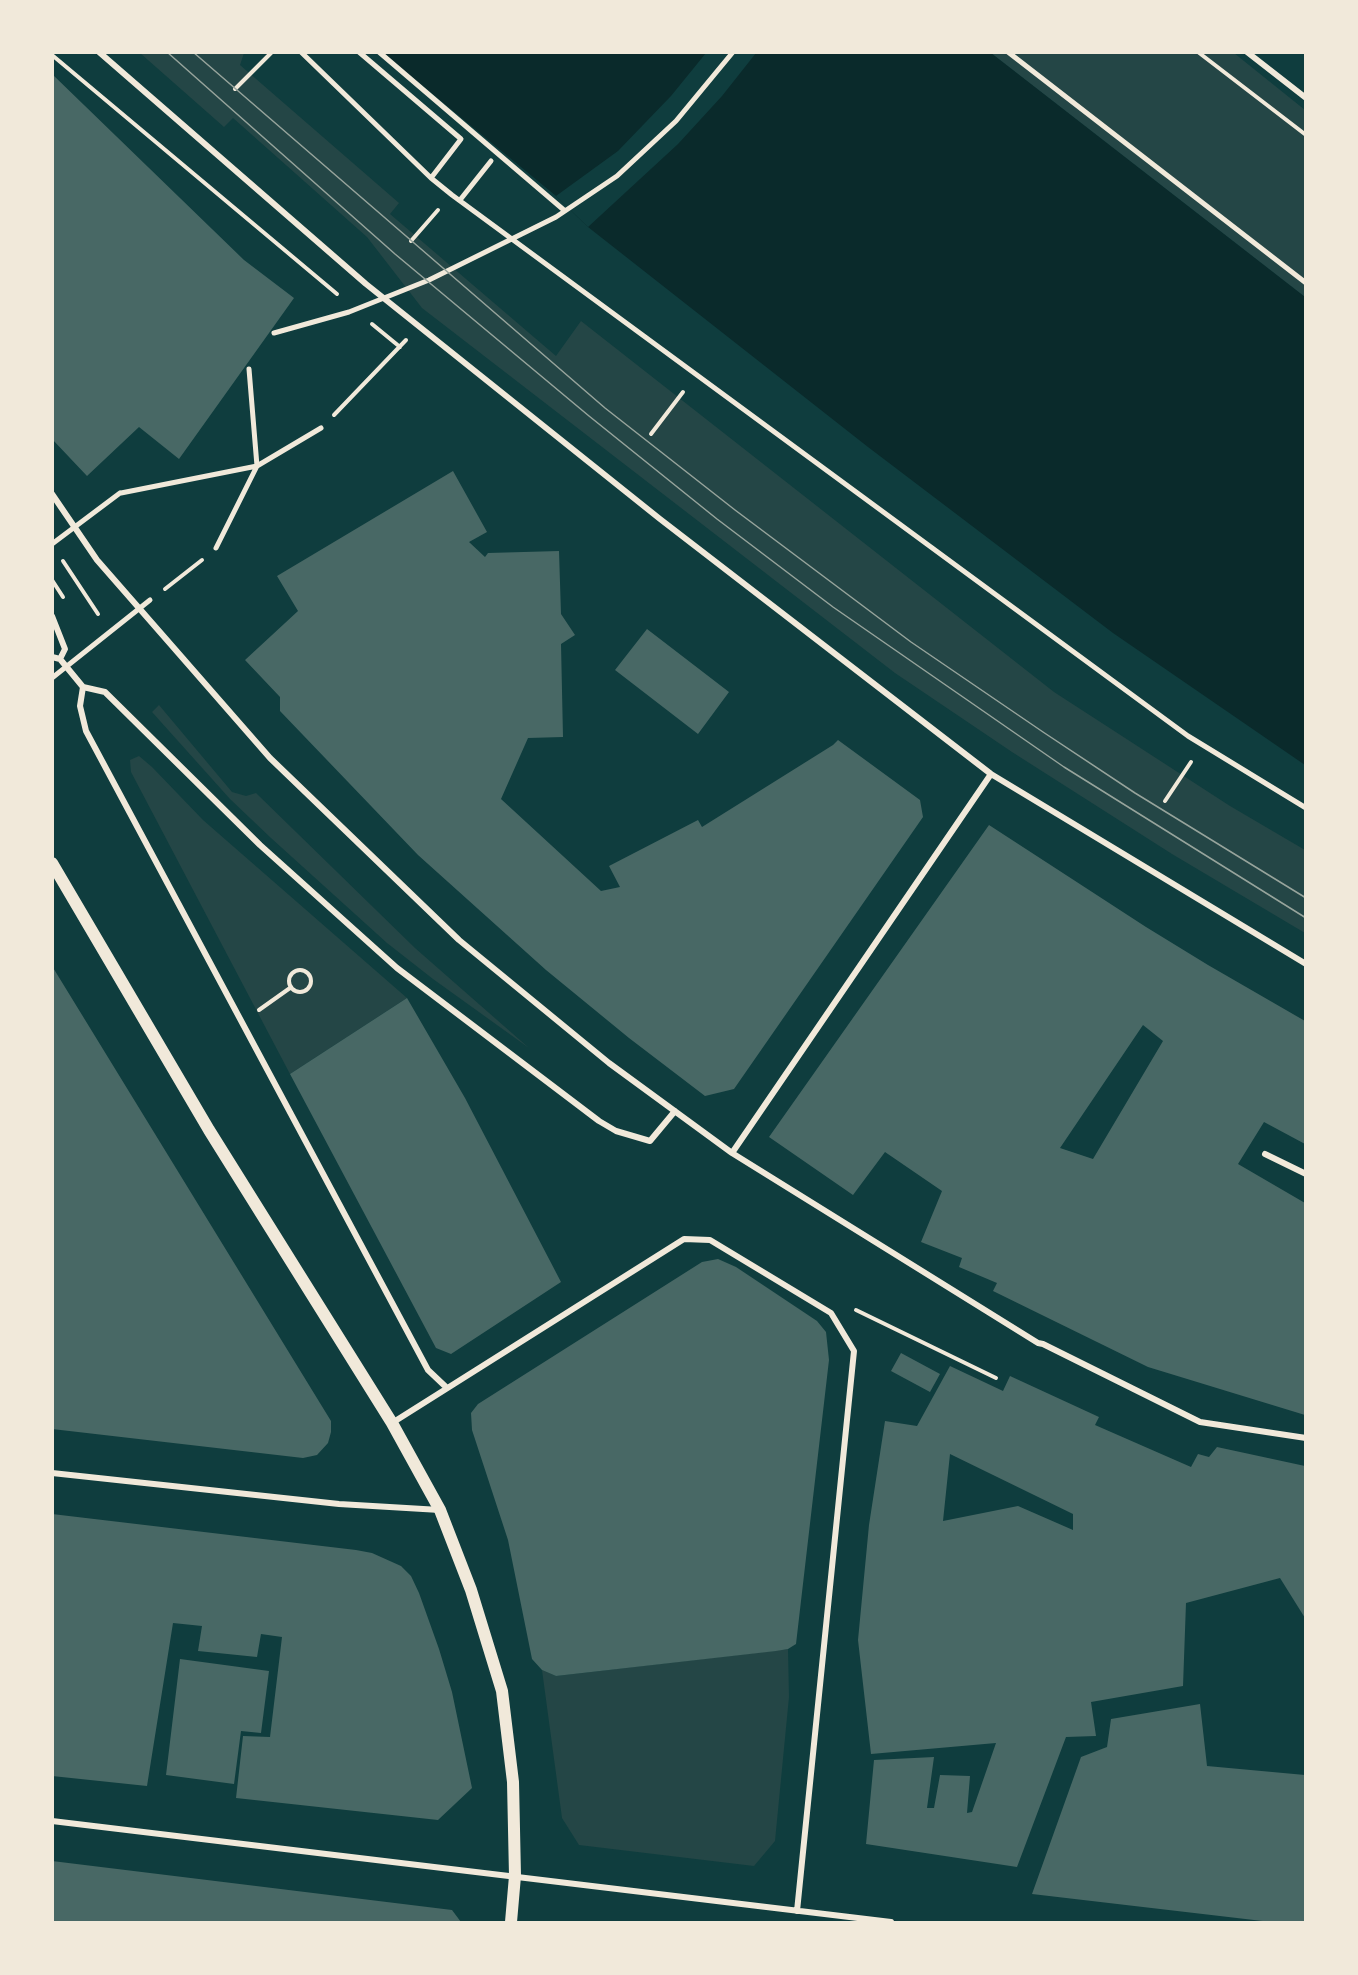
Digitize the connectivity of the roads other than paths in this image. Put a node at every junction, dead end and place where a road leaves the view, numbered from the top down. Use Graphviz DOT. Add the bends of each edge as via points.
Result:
graph roads {
  1 [pos="99,52"];
  2 [pos="301,52"];
  3 [pos="359,52"];
  4 [pos="379,52"];
  5 [pos="733,52"];
  6 [pos="1008,52"];
  7 [pos="1247,52"];
  8 [pos="1305,98"];
  9 [pos="491,161"];
  10 [pos="431,178"];
  11 [pos="460,200"];
  12 [pos="566,211"];
  13 [pos="1305,283"];
  14 [pos="274,333"];
  15 [pos="249,369"];
  16 [pos="321,428"];
  17 [pos="257,466"];
  18 [pos="52,494"];
  19 [pos="52,544"];
  20 [pos="216,548"];
  21 [pos="150,600"];
  22 [pos="52,616"];
  23 [pos="52,657"];
  24 [pos="60,659"];
  25 [pos="52,678"];
  26 [pos="83,687"];
  27 [pos="991,774"];
  28 [pos="1305,808"];
  29 [pos="52,863"];
  30 [pos="1305,964"];
  31 [pos="675,1111"];
  32 [pos="732,1153"];
  33 [pos="1264,1154"];
  34 [pos="1305,1174"];
  35 [pos="447,1388"];
  36 [pos="392,1423"];
  37 [pos="1305,1438"];
  38 [pos="52,1473"];
  39 [pos="440,1510"];
  40 [pos="52,1821"];
  41 [pos="515,1876"];
  42 [pos="797,1911"];
  43 [pos="511,1923"];
  44 [pos="891,1923"];
  1 -- 27 [label="street" via="366,284 660,519"];
  2 -- 10 [label="street"];
  3 -- 10 [label="street" via="461,139"];
  4 -- 12 [label="street"];
  5 -- 12 [label="street" via="676,122 617,176"];
  6 -- 13 [label="street"];
  7 -- 8 [label="street"];
  9 -- 11 [label="street"];
  10 -- 11 [label="street"];
  11 -- 28 [label="street" via="1188,736"];
  12 -- 14 [label="street" via="429,280 349,312"];
  15 -- 17 [label="street"];
  16 -- 17 [label="street"];
  17 -- 19 [label="street" via="120,493"];
  17 -- 20 [label="street"];
  18 -- 31 [label="street" via="97,560 270,758 459,940 609,1063"];
  21 -- 25 [label="street"];
  22 -- 24 [label="street" via="65,649"];
  23 -- 24 [label="street"];
  24 -- 26 [label="street"];
  26 -- 31 [label="street" via="105,692 260,845 397,968 599,1121 616,1131 650,1141"];
  26 -- 35 [label="street" via="80,706 86,730 428,1370"];
  27 -- 30 [label="street"];
  27 -- 32 [label="street"];
  29 -- 36 [label="main road" via="208,1130"];
  31 -- 32 [label="street"];
  32 -- 37 [label="street" via="1038,1343 1200,1422"];
  33 -- 34 [label="street"];
  35 -- 36 [label="street"];
  35 -- 42 [label="street" via="684,1239 710,1240 831,1313 854,1351"];
  36 -- 39 [label="main road"];
  38 -- 39 [label="street" via="339,1504"];
  39 -- 41 [label="main road" via="471,1590 502,1690 513,1782"];
  40 -- 41 [label="street"];
  41 -- 42 [label="street"];
  41 -- 43 [label="main road"];
  42 -- 44 [label="street"];
}
